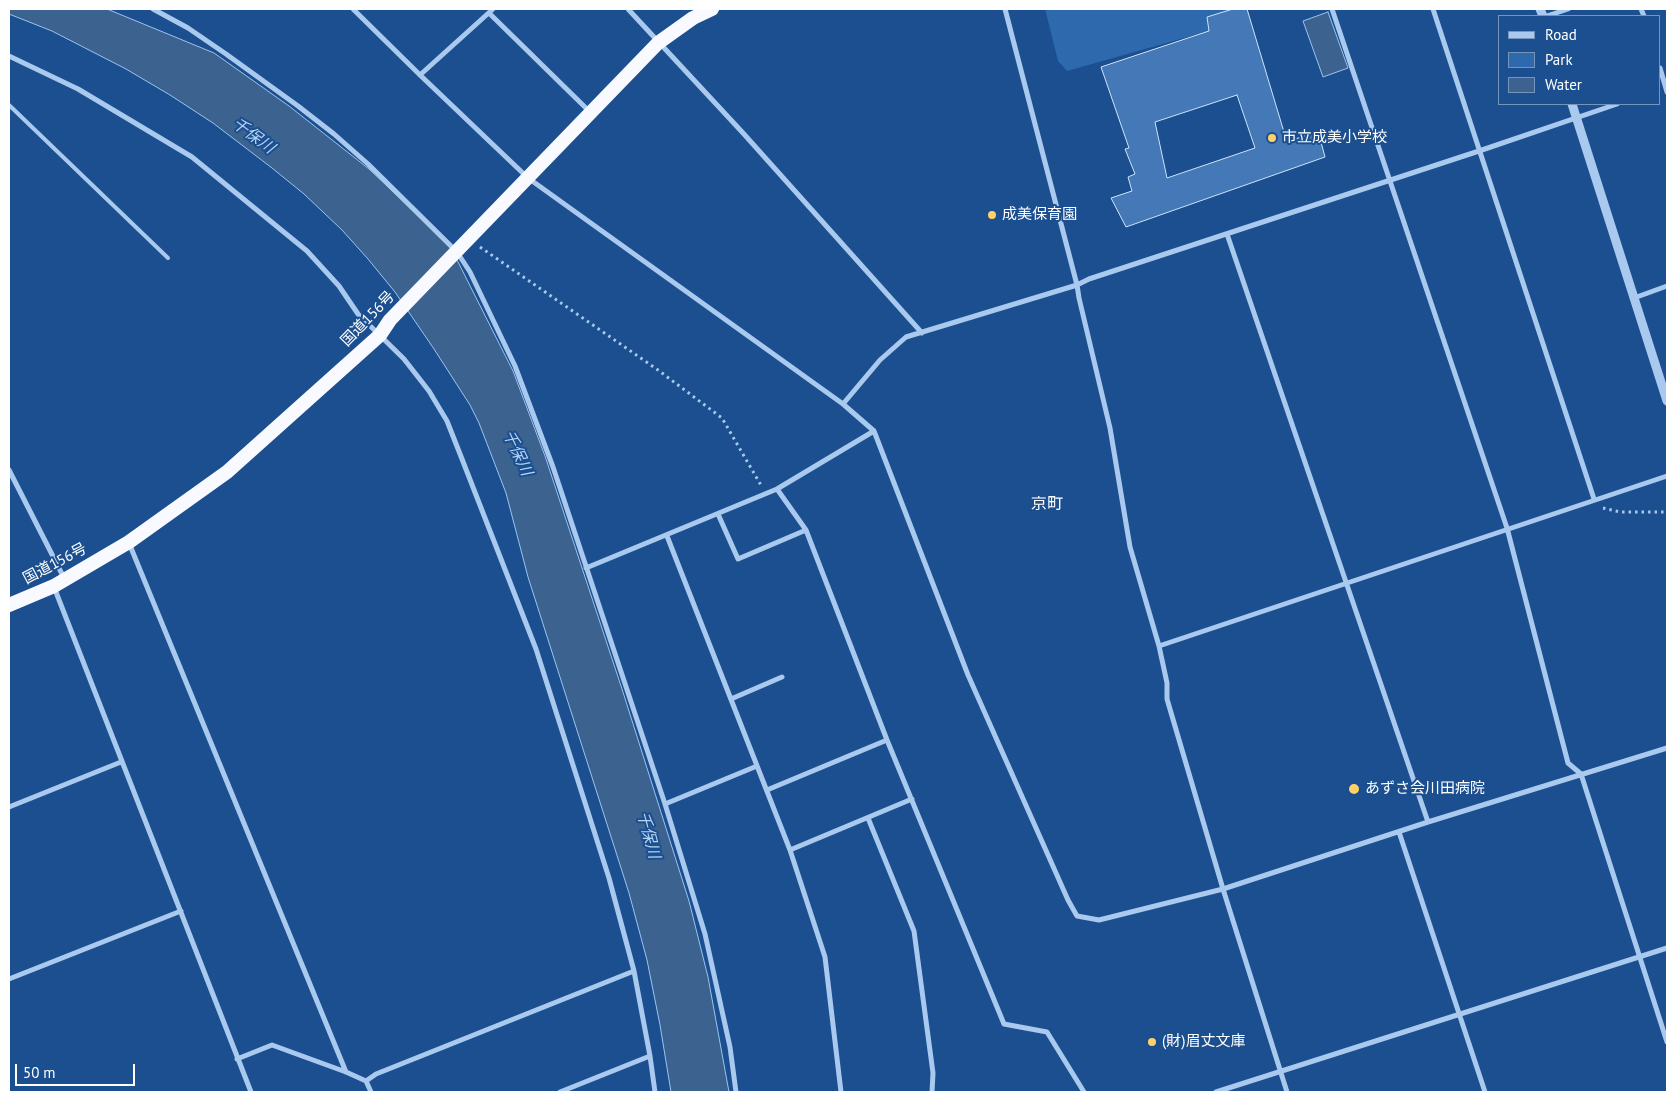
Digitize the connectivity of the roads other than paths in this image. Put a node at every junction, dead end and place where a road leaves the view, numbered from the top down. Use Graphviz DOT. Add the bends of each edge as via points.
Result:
graph roads {
  1 [pos="153,9"];
  2 [pos="353,9"];
  3 [pos="628,9"];
  4 [pos="712,9"];
  5 [pos="1004,9"];
  6 [pos="1332,9"];
  7 [pos="1433,9"];
  8 [pos="1568,9"];
  9 [pos="491,11"];
  10 [pos="1548,15"];
  11 [pos="658,43"];
  12 [pos="9,56"];
  13 [pos="1661,72"];
  14 [pos="420,76"];
  15 [pos="1665,89"];
  16 [pos="9,105"];
  17 [pos="1572,105"];
  18 [pos="1614,105"];
  19 [pos="591,113"];
  20 [pos="1577,117"];
  21 [pos="1479,151"];
  22 [pos="528,178"];
  23 [pos="1389,180"];
  24 [pos="1227,234"];
  25 [pos="455,254"];
  26 [pos="168,258"];
  27 [pos="1077,285"];
  28 [pos="1667,286"];
  29 [pos="1634,298"];
  30 [pos="922,333"];
  31 [pos="380,335"];
  32 [pos="1667,402"];
  33 [pos="843,404"];
  34 [pos="874,431"];
  35 [pos="9,470"];
  36 [pos="1667,476"];
  37 [pos="777,489"];
  38 [pos="1594,500"];
  39 [pos="718,514"];
  40 [pos="1507,528"];
  41 [pos="806,530"];
  42 [pos="667,536"];
  43 [pos="129,542"];
  44 [pos="586,568"];
  45 [pos="1346,584"];
  46 [pos="54,586"];
  47 [pos="9,605"];
  48 [pos="1159,646"];
  49 [pos="782,677"];
  50 [pos="731,698"];
  51 [pos="887,740"];
  52 [pos="1667,748"];
  53 [pos="121,762"];
  54 [pos="757,766"];
  55 [pos="1581,774"];
  56 [pos="767,790"];
  57 [pos="912,799"];
  58 [pos="665,804"];
  59 [pos="9,807"];
  60 [pos="868,818"];
  61 [pos="1428,822"];
  62 [pos="1399,832"];
  63 [pos="790,850"];
  64 [pos="1223,889"];
  65 [pos="181,911"];
  66 [pos="1667,948"];
  67 [pos="1640,956"];
  68 [pos="634,971"];
  69 [pos="9,979"];
  70 [pos="1458,1014"];
  71 [pos="1667,1042"];
  72 [pos="650,1056"];
  73 [pos="237,1059"];
  74 [pos="346,1072"];
  75 [pos="1281,1073"];
  76 [pos="366,1081"];
  77 [pos="251,1092"];
  78 [pos="371,1092"];
  79 [pos="560,1092"];
  80 [pos="655,1092"];
  81 [pos="736,1092"];
  82 [pos="840,1092"];
  83 [pos="932,1092"];
  84 [pos="1084,1092"];
  85 [pos="1216,1092"];
  86 [pos="1287,1092"];
  87 [pos="1485,1092"];
  1 -- 25 [label="street" via="226,54 334,134 368,164"];
  2 -- 14 [label="street"];
  3 -- 11 [label="street"];
  4 -- 11 [label="highway, 国道156号"];
  5 -- 27 [label="street"];
  6 -- 23 [label="street"];
  7 -- 21 [label="street"];
  8 -- 10 [label="street"];
  9 -- 14 [label="street"];
  9 -- 19 [label="street"];
  11 -- 19 [label="highway, 国道156号"];
  11 -- 30 [label="street"];
  12 -- 31 [label="street" via="78,89 192,157 307,251 339,286 358,314"];
  13 -- 15 [label="street"];
  14 -- 22 [label="street"];
  16 -- 26 [label="lane"];
  17 -- 20 [label="street"];
  18 -- 20 [label="street"];
  19 -- 22 [label="highway, 国道156号"];
  20 -- 21 [label="street"];
  20 -- 29 [label="street"];
  21 -- 23 [label="street"];
  21 -- 38 [label="street"];
  22 -- 25 [label="highway, 国道156号"];
  22 -- 33 [label="street"];
  23 -- 24 [label="street"];
  23 -- 40 [label="street"];
  24 -- 27 [label="street"];
  24 -- 45 [label="street"];
  25 -- 31 [label="highway, 国道156号" via="390,320"];
  25 -- 44 [label="street" via="470,272 515,366"];
  27 -- 30 [label="street"];
  27 -- 48 [label="street" via="1110,428 1130,547"];
  28 -- 29 [label="street"];
  29 -- 32 [label="street"];
  30 -- 33 [label="street" via="906,337 880,360"];
  31 -- 43 [label="highway, 国道156号" via="227,472"];
  31 -- 68 [label="street" via="429,391 447,422 462,459 536,649"];
  33 -- 34 [label="street"];
  34 -- 37 [label="street"];
  34 -- 64 [label="street" via="968,675 1077,916 1099,920"];
  35 -- 46 [label="street" via="63,576"];
  36 -- 38 [label="street"];
  37 -- 39 [label="street"];
  37 -- 41 [label="street"];
  38 -- 40 [label="street"];
  39 -- 41 [label="street" via="738,559"];
  39 -- 42 [label="street"];
  40 -- 45 [label="street"];
  40 -- 55 [label="street" via="1568,763"];
  41 -- 51 [label="street"];
  42 -- 44 [label="street"];
  42 -- 50 [label="street"];
  43 -- 46 [label="highway, 国道156号"];
  43 -- 74 [label="street"];
  44 -- 58 [label="street"];
  45 -- 48 [label="street"];
  45 -- 61 [label="street"];
  46 -- 47 [label="highway, 国道156号"];
  46 -- 53 [label="street"];
  48 -- 64 [label="street" via="1168,683 1167,699"];
  49 -- 50 [label="street"];
  50 -- 54 [label="street"];
  51 -- 56 [label="street"];
  51 -- 57 [label="street"];
  52 -- 55 [label="street"];
  53 -- 59 [label="street"];
  53 -- 65 [label="street"];
  54 -- 56 [label="street"];
  54 -- 58 [label="street"];
  55 -- 61 [label="street"];
  55 -- 67 [label="street"];
  56 -- 63 [label="street"];
  57 -- 60 [label="street"];
  57 -- 84 [label="street" via="1004,1024 1047,1032"];
  58 -- 81 [label="street" via="705,934 730,1047"];
  60 -- 63 [label="street"];
  60 -- 83 [label="street" via="914,931 933,1073"];
  61 -- 62 [label="street"];
  62 -- 64 [label="street"];
  62 -- 70 [label="street"];
  63 -- 82 [label="street" via="825,957"];
  64 -- 75 [label="street"];
  65 -- 69 [label="street"];
  65 -- 73 [label="street"];
  66 -- 67 [label="street"];
  67 -- 70 [label="street"];
  67 -- 71 [label="street"];
  68 -- 72 [label="street"];
  68 -- 76 [label="street" via="376,1074"];
  70 -- 75 [label="street"];
  70 -- 87 [label="street"];
  72 -- 79 [label="street"];
  72 -- 80 [label="street"];
  73 -- 74 [label="street" via="272,1045"];
  73 -- 77 [label="street"];
  74 -- 76 [label="street"];
  75 -- 85 [label="street"];
  75 -- 86 [label="street"];
  76 -- 78 [label="street"];
}
